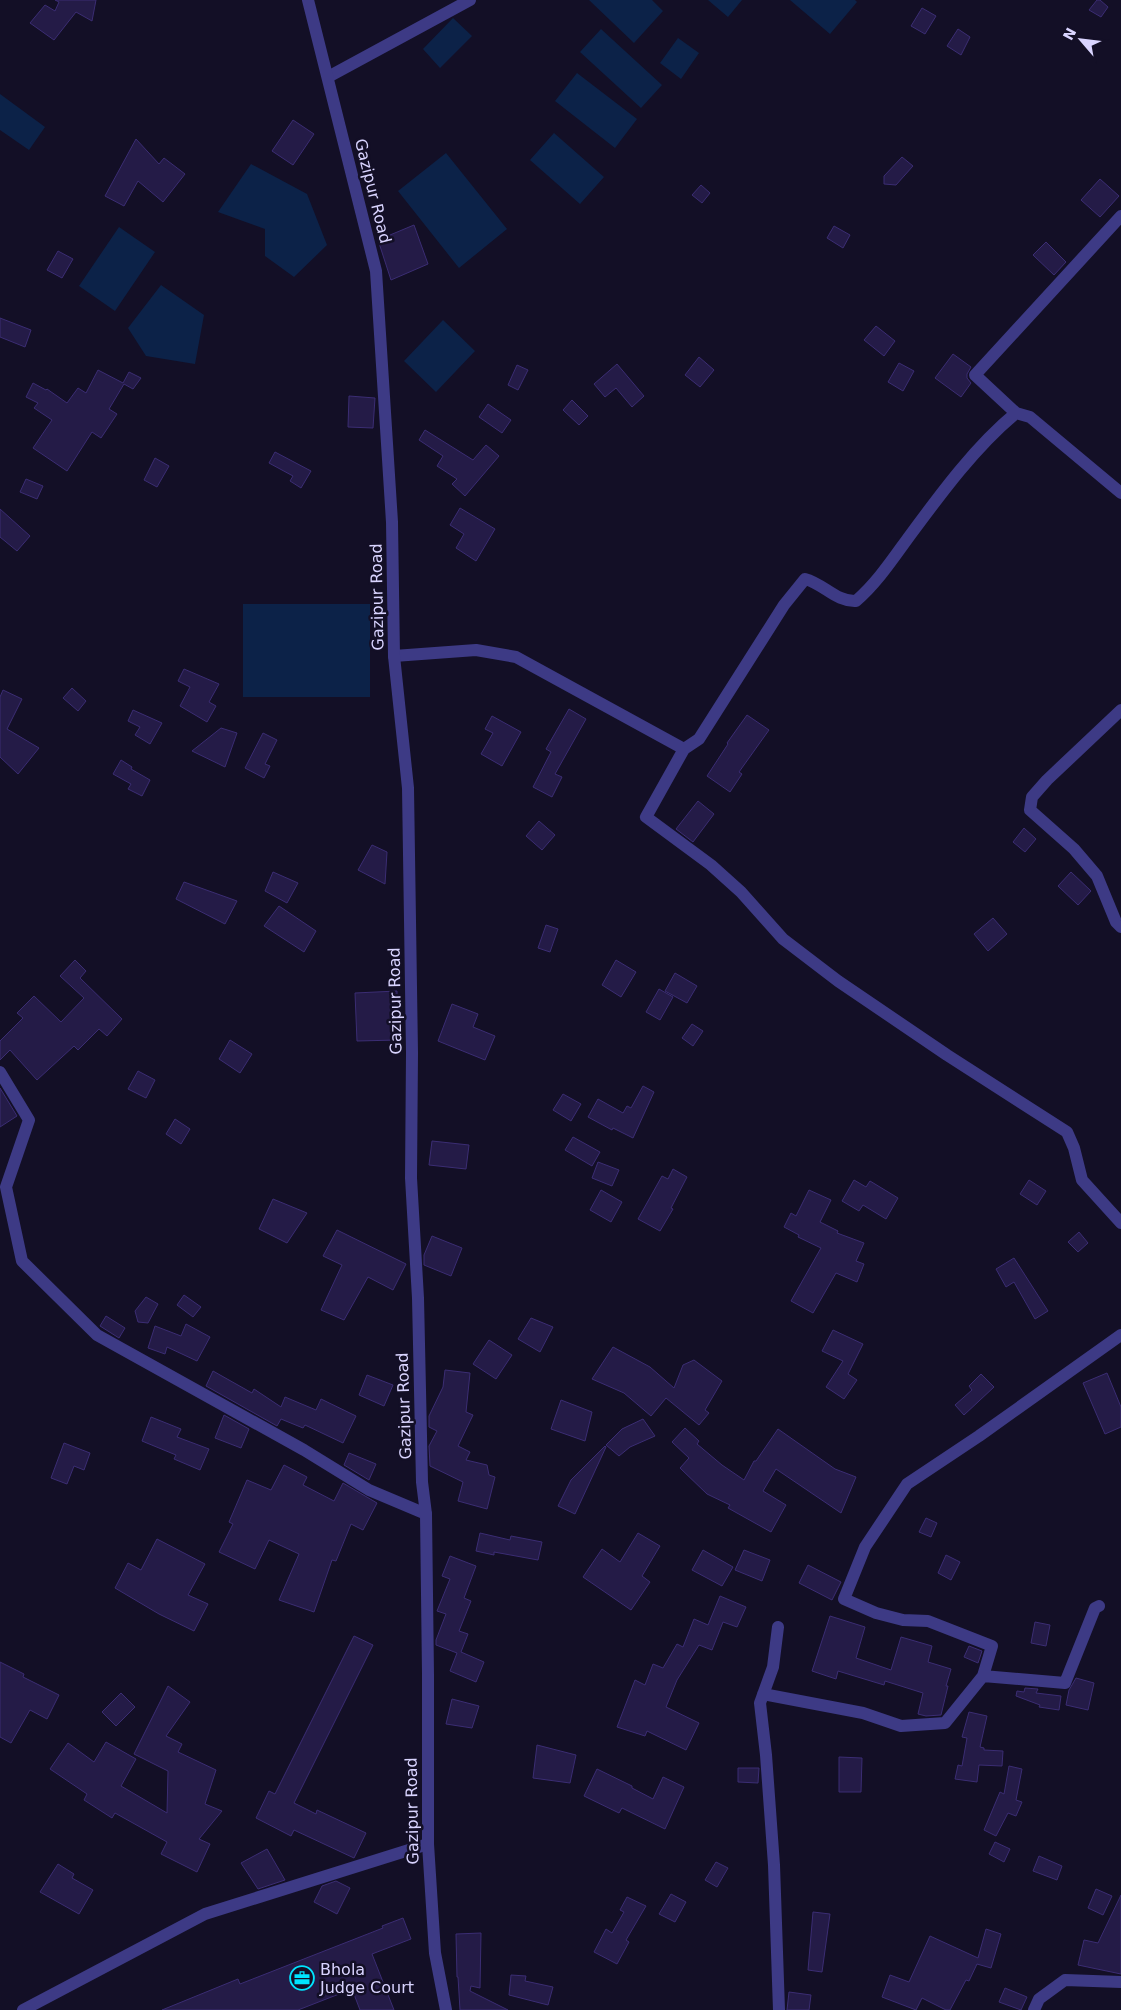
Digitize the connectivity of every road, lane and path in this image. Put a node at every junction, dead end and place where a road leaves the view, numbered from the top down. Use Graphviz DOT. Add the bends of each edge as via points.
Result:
graph roads {
  1 [pos="308,0"];
  2 [pos="470,0"];
  3 [pos="328,77"];
  4 [pos="1121,216"];
  5 [pos="1016,413"];
  6 [pos="1121,493"];
  7 [pos="394,656"];
  8 [pos="1121,710"];
  9 [pos="684,750"];
  10 [pos="1121,927"];
  11 [pos="0,1072"];
  12 [pos="1121,1223"];
  13 [pos="1121,1335"];
  14 [pos="426,1514"];
  15 [pos="1099,1606"];
  16 [pos="778,1626"];
  17 [pos="983,1676"];
  18 [pos="763,1694"];
  19 [pos="428,1844"];
  20 [pos="1121,1982"];
  21 [pos="23,2010"];
  22 [pos="446,2010"];
  23 [pos="779,2010"];
  24 [pos="1034,2010"];
  1 -- 3 [label="street, Gazipur Road"];
  2 -- 3 [label="street"];
  3 -- 7 [label="street, Gazipur Road" via="376,271 392,522"];
  4 -- 5 [label="street" via="975,375"];
  5 -- 6 [label="street" via="1030,417"];
  5 -- 9 [label="street" via="992,434 869,590 856,601 847,602 816,582 805,579 784,605 699,739"];
  7 -- 9 [label="street" via="476,650 516,657"];
  7 -- 14 [label="street, Gazipur Road" via="408,788 411,1178 418,1298 422,1482"];
  8 -- 10 [label="street" via="1047,780 1032,797 1030,810 1074,849 1097,876"];
  9 -- 12 [label="street" via="646,817 711,865 741,892 783,939 838,981 1067,1132 1082,1180"];
  11 -- 14 [label="street" via="29,1120 6,1187 22,1261 97,1335 304,1450 369,1490"];
  13 -- 17 [label="street" via="907,1484 865,1547 844,1599 876,1613 903,1620 928,1621 992,1646"];
  14 -- 19 [label="street, Gazipur Road"];
  15 -- 17 [label="street" via="1095,1608 1065,1683"];
  16 -- 18 [label="street" via="772,1667"];
  17 -- 18 [label="street" via="945,1723 901,1726 863,1713"];
  18 -- 23 [label="street" via="760,1703 774,1865"];
  19 -- 21 [label="street" via="205,1914"];
  19 -- 22 [label="street, Gazipur Road" via="435,1953"];
  20 -- 24 [label="street" via="1065,1980 1040,1999"];
}
